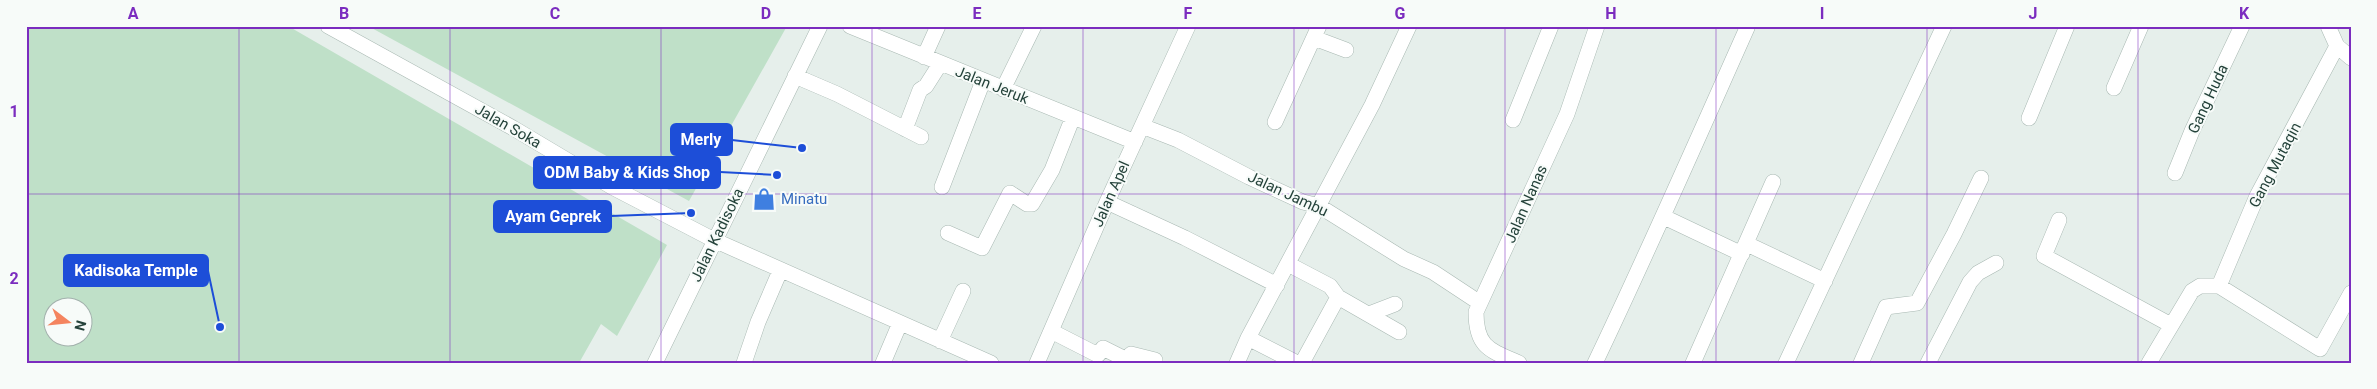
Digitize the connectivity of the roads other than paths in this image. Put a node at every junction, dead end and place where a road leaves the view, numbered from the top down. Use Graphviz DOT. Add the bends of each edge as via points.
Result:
graph roads {
  1 [pos="328,26"];
  2 [pos="820,26"];
  3 [pos="850,26"];
  4 [pos="938,26"];
  5 [pos="1034,26"];
  6 [pos="1188,26"];
  7 [pos="1408,26"];
  8 [pos="1551,26"];
  9 [pos="1597,26"];
  10 [pos="1944,26"];
  11 [pos="2067,26"];
  12 [pos="2141,26"];
  13 [pos="2242,26"];
  14 [pos="2328,26"];
  15 [pos="1747,28"];
  16 [pos="1316,32"];
  17 [pos="2337,46"];
  18 [pos="1346,50"];
  19 [pos="924,57"];
  20 [pos="2351,58"];
  21 [pos="940,64"];
  22 [pos="795,76"];
  23 [pos="983,81"];
  24 [pos="2114,88"];
  25 [pos="1003,89"];
  26 [pos="1073,118"];
  27 [pos="2029,118"];
  28 [pos="1513,120"];
  29 [pos="1275,122"];
  30 [pos="1142,126"];
  31 [pos="905,129"];
  32 [pos="920,137"];
  33 [pos="1135,142"];
  34 [pos="2176,173"];
  35 [pos="1981,178"];
  36 [pos="1773,182"];
  37 [pos="942,187"];
  38 [pos="1107,202"];
  39 [pos="1319,206"];
  40 [pos="1664,217"];
  41 [pos="2059,220"];
  42 [pos="948,233"];
  43 [pos="714,240"];
  44 [pos="1744,249"];
  45 [pos="1996,263"];
  46 [pos="1288,264"];
  47 [pos="780,271"];
  48 [pos="1825,281"];
  49 [pos="1277,286"];
  50 [pos="2219,286"];
  51 [pos="962,291"];
  52 [pos="2351,293"];
  53 [pos="1338,297"];
  54 [pos="1480,302"];
  55 [pos="1395,304"];
  56 [pos="1369,314"];
  57 [pos="900,323"];
  58 [pos="2171,324"];
  59 [pos="1051,331"];
  60 [pos="1399,332"];
  61 [pos="1248,338"];
  62 [pos="940,341"];
  63 [pos="1155,360"];
  64 [pos="1124,361"];
  65 [pos="655,363"];
  66 [pos="744,363"];
  67 [pos="883,363"];
  68 [pos="991,363"];
  69 [pos="1037,363"];
  70 [pos="1237,363"];
  71 [pos="1297,363"];
  72 [pos="1302,363"];
  73 [pos="1519,363"];
  74 [pos="1595,363"];
  75 [pos="1693,363"];
  76 [pos="1786,363"];
  77 [pos="1861,363"];
  78 [pos="1928,363"];
  79 [pos="2149,363"];
  1 -- 43 [label="street, Jalan Soka" via="513,128 612,187"];
  2 -- 22 [label="street, Jalan Kadisoka"];
  3 -- 19 [label="street, Jalan Jeruk"];
  4 -- 19 [label="street"];
  5 -- 25 [label="street"];
  6 -- 30 [label="street, Jalan Apel"];
  7 -- 39 [label="street" via="1372,105"];
  8 -- 28 [label="street"];
  9 -- 54 [label="street, Jalan Nanas" via="1567,114"];
  10 -- 48 [label="street"];
  11 -- 27 [label="street"];
  12 -- 24 [label="street"];
  13 -- 34 [label="street, Gang Huda" via="2192,131"];
  14 -- 17 [label="street"];
  15 -- 40 [label="street"];
  16 -- 18 [label="street"];
  16 -- 29 [label="street"];
  17 -- 20 [label="street"];
  17 -- 50 [label="street, Gang Mutaqin" via="2257,196"];
  19 -- 21 [label="street, Jalan Jeruk"];
  21 -- 23 [label="street, Jalan Jeruk"];
  21 -- 31 [label="street" via="920,90"];
  22 -- 31 [label="street"];
  22 -- 43 [label="street, Jalan Kadisoka"];
  23 -- 25 [label="street, Jalan Jeruk"];
  23 -- 37 [label="street"];
  25 -- 26 [label="street, Jalan Jeruk"];
  26 -- 33 [label="street, Jalan Jeruk"];
  26 -- 42 [label="street" via="1052,170 1032,204 1010,193 982,248"];
  30 -- 33 [label="street, Jalan Apel"];
  30 -- 39 [label="street, Jalan Jambu" via="1178,140 1303,202"];
  31 -- 32 [label="street"];
  33 -- 38 [label="street, Jalan Apel"];
  35 -- 77 [label="street" via="1917,304 1886,306"];
  36 -- 44 [label="street"];
  38 -- 49 [label="street" via="1200,245"];
  38 -- 59 [label="street, Jalan Apel"];
  39 -- 46 [label="street"];
  39 -- 54 [label="street, Jalan Jambu"];
  40 -- 44 [label="street"];
  40 -- 74 [label="street"];
  41 -- 58 [label="street" via="2044,256"];
  43 -- 47 [label="street, Jalan Soka"];
  43 -- 65 [label="street, Jalan Kadisoka"];
  44 -- 48 [label="street"];
  44 -- 75 [label="street"];
  45 -- 78 [label="street" via="1978,273 1970,282"];
  46 -- 49 [label="street"];
  46 -- 53 [label="street" via="1330,286"];
  47 -- 57 [label="street, Jalan Soka"];
  47 -- 66 [label="street"];
  48 -- 76 [label="street"];
  49 -- 61 [label="street"];
  50 -- 52 [label="street" via="2320,349"];
  50 -- 58 [label="street" via="2200,286 2192,291"];
  51 -- 62 [label="street"];
  53 -- 56 [label="street"];
  53 -- 72 [label="street"];
  54 -- 73 [label="street, Jalan Nanas" via="1476,312 1476,331 1483,343 1494,352"];
  55 -- 56 [label="street"];
  56 -- 60 [label="street"];
  57 -- 62 [label="street, Jalan Soka"];
  57 -- 67 [label="street"];
  58 -- 79 [label="street"];
  59 -- 64 [label="street" via="1098,355 1103,348"];
  59 -- 69 [label="street, Jalan Apel"];
  61 -- 70 [label="street"];
  61 -- 71 [label="street"];
  62 -- 68 [label="street, Jalan Soka"];
  63 -- 64 [label="street" via="1130,354"];
}
